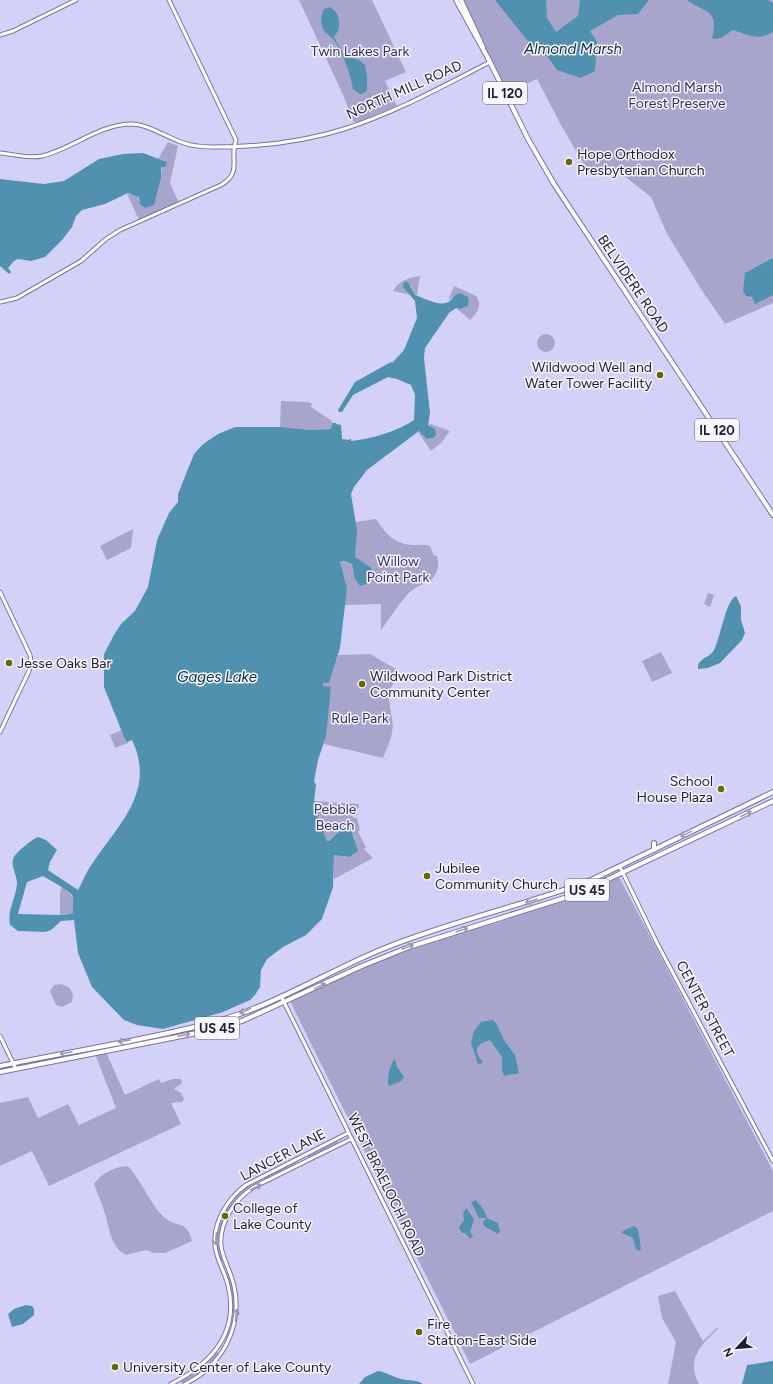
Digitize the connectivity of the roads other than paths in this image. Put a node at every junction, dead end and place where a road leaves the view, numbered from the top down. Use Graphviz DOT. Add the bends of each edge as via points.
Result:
graph roads {
  1 [pos="76,0"];
  2 [pos="169,0"];
  3 [pos="456,0"];
  4 [pos="462,0"];
  5 [pos="0,35"];
  6 [pos="489,60"];
  7 [pos="234,146"];
  8 [pos="0,153"];
  9 [pos="0,302"];
  10 [pos="773,515"];
  11 [pos="0,592"];
  12 [pos="0,732"];
  13 [pos="773,792"];
  14 [pos="773,801"];
  15 [pos="669,843"];
  16 [pos="672,850"];
  17 [pos="620,867"];
  18 [pos="622,873"];
  19 [pos="281,996"];
  20 [pos="284,1002"];
  21 [pos="0,1036"];
  22 [pos="13,1063"];
  23 [pos="0,1066"];
  24 [pos="16,1069"];
  25 [pos="0,1072"];
  26 [pos="348,1133"];
  27 [pos="351,1139"];
  28 [pos="773,1161"];
  29 [pos="171,1384"];
  30 [pos="185,1384"];
  31 [pos="473,1384"];
  1 -- 5 [label="street"];
  2 -- 7 [label="street" via="233,132 236,140"];
  3 -- 6 [label="main road, BELVIDERE ROAD / IL 120"];
  4 -- 6 [label="main road, BELVIDERE ROAD / IL 120"];
  6 -- 7 [label="street, NORTH MILL ROAD" via="393,110 344,129 310,138"];
  6 -- 10 [label="main road, BELVIDERE ROAD / IL 120" via="528,139 554,184"];
  7 -- 8 [label="street, NORTH MILL ROAD" via="194,146 145,127 129,124 103,130 44,156"];
  7 -- 9 [label="street" via="235,170 226,182 120,230 81,261 17,298"];
  11 -- 12 [label="street" via="31,662"];
  13 -- 15 [label="main road, US 45, one-way"];
  16 -- 14 [label="main road, US 45, one-way"];
  15 -- 16 [label="main road"];
  15 -- 17 [label="main road, US 45"];
  16 -- 18 [label="main road, US 45"];
  17 -- 18 [label="street, CENTER STREET"];
  17 -- 19 [label="main road, US 45, one-way" via="559,892 427,932 385,948"];
  20 -- 18 [label="main road, US 45, one-way" via="387,956 462,929 577,894"];
  18 -- 28 [label="street, CENTER STREET"];
  19 -- 20 [label="street, WEST BRAELOCH ROAD"];
  19 -- 22 [label="main road, US 45, one-way" via="213,1023"];
  24 -- 20 [label="main road, US 45, one-way" via="220,1028"];
  20 -- 26 [label="street, WEST BRAELOCH ROAD"];
  21 -- 22 [label="street"];
  22 -- 23 [label="main road, US 45"];
  22 -- 24 [label="street"];
  24 -- 25 [label="main road, US 45"];
  26 -- 27 [label="street, WEST BRAELOCH ROAD"];
  26 -- 29 [label="street, LANCER LANE, one-way" via="246,1185 226,1207 219,1221 215,1244 229,1291 228,1325 218,1348 208,1360 194,1372"];
  30 -- 27 [label="street, LANCER LANE, one-way" via="205,1372 219,1357 234,1328 235,1291 222,1253 221,1241 224,1224 233,1206 240,1197 254,1188"];
  27 -- 31 [label="street, WEST BRAELOCH ROAD"];
}
